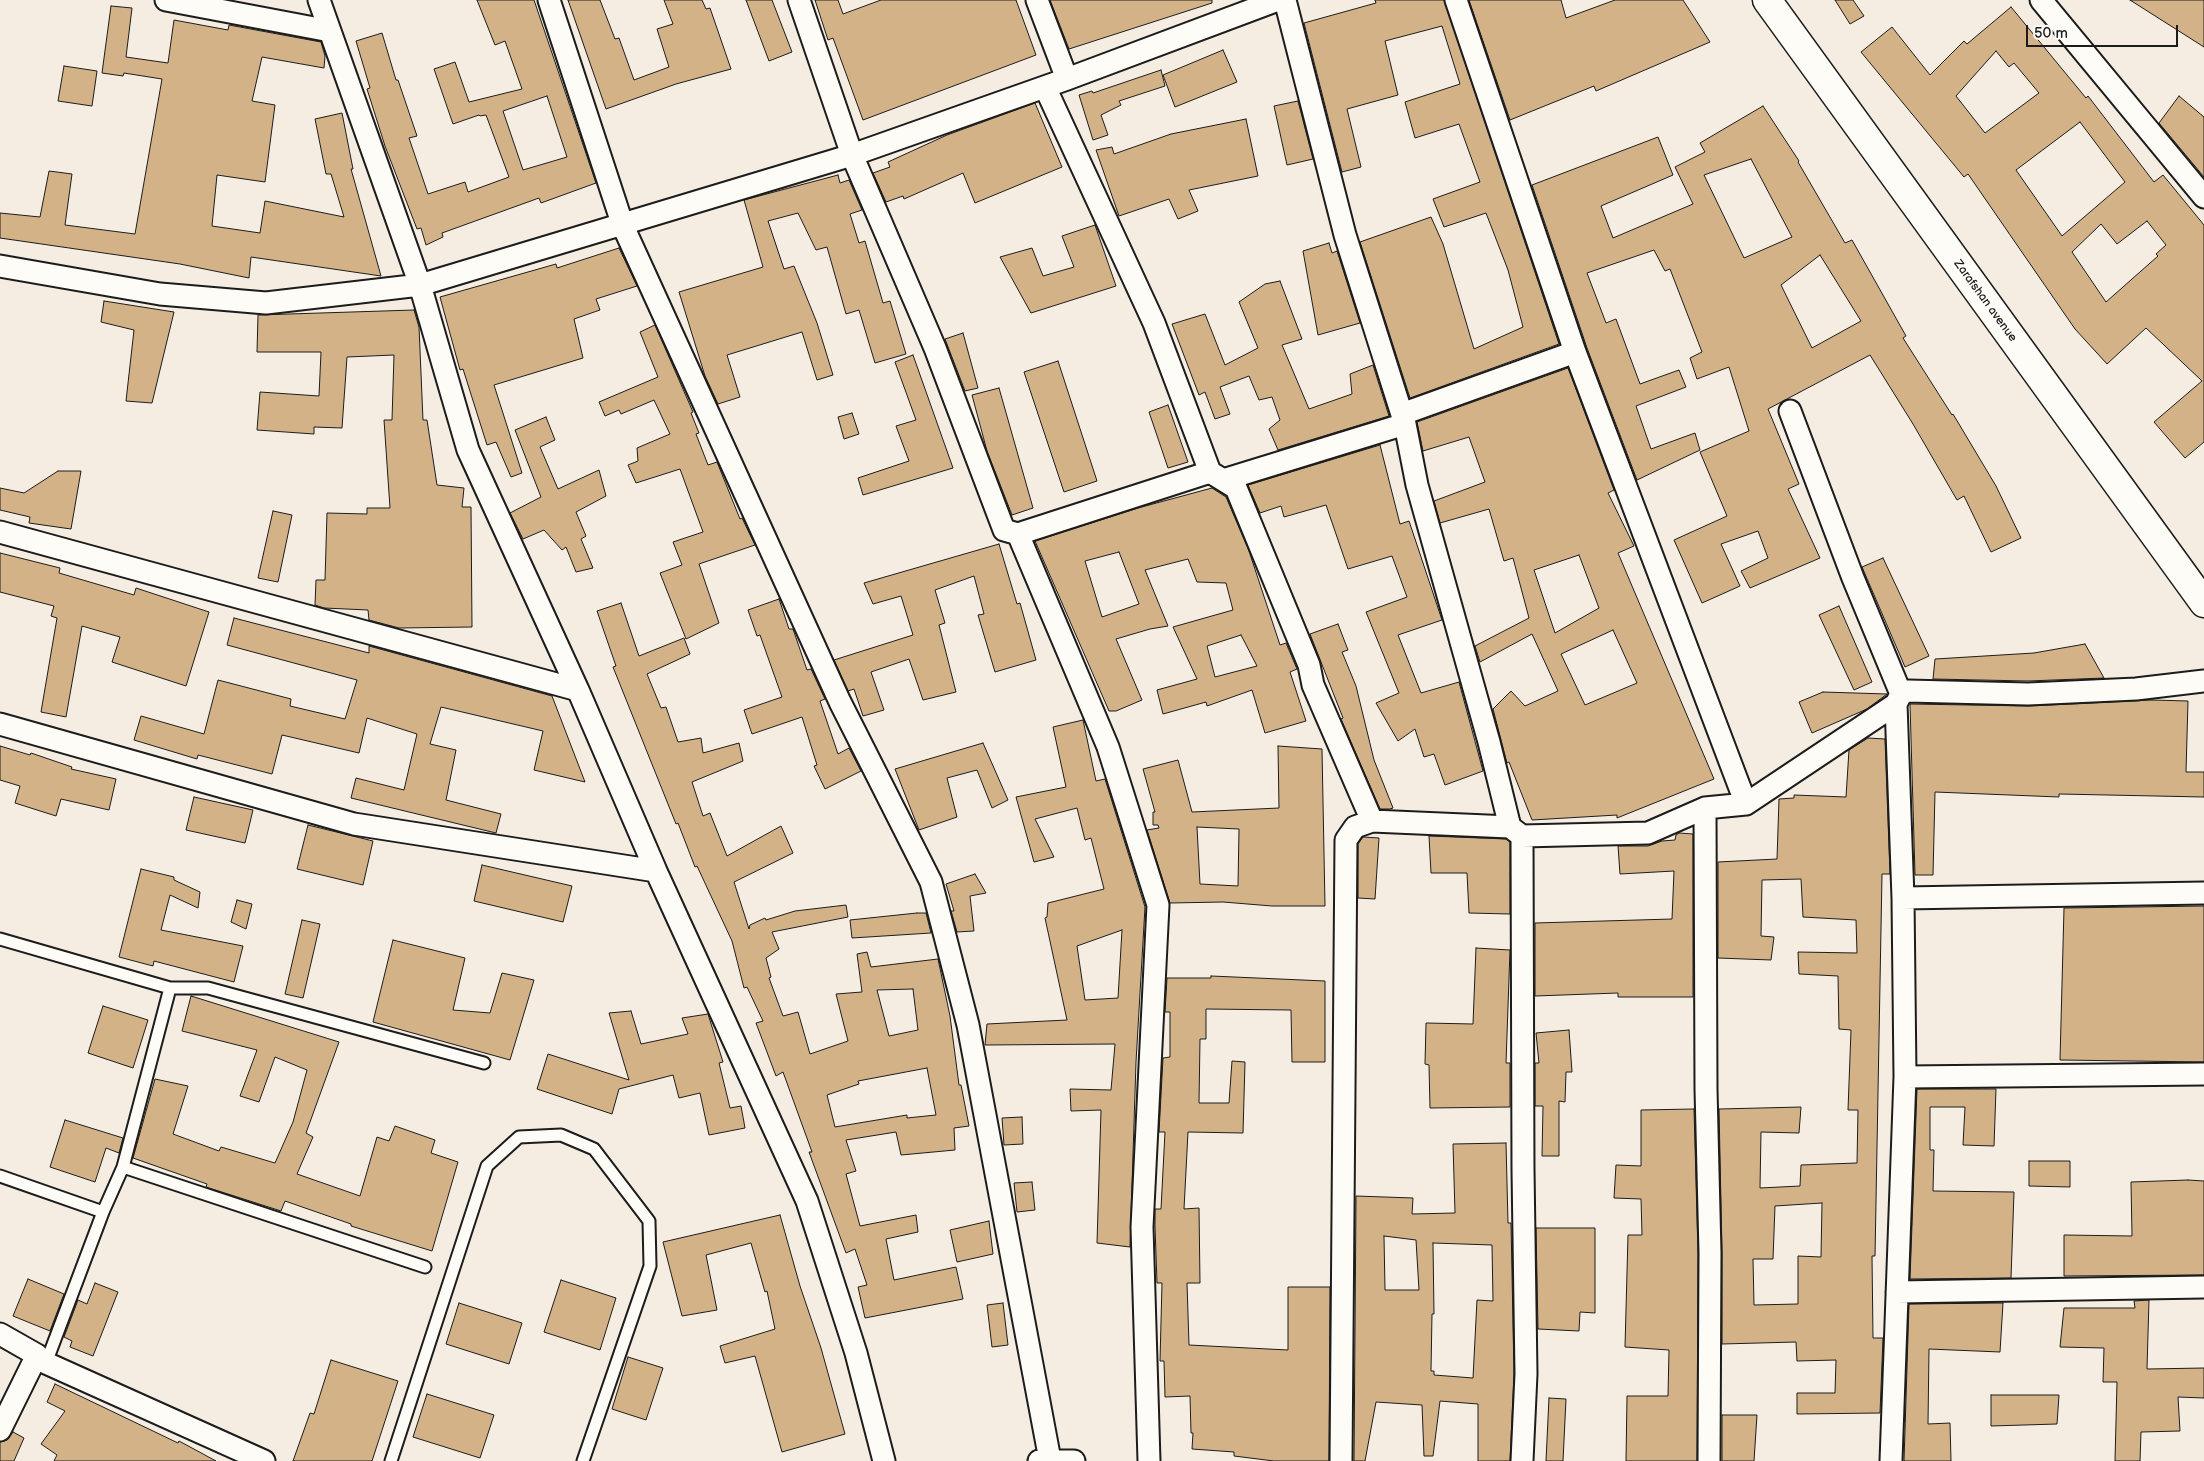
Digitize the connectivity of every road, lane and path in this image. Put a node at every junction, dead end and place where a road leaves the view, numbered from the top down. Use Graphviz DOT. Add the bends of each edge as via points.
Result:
graph roads {
  1 [pos="166,0"];
  2 [pos="319,0"];
  3 [pos="549,0"];
  4 [pos="799,0"];
  5 [pos="1037,0"];
  6 [pos="1278,0"];
  7 [pos="1285,0"];
  8 [pos="1456,0"];
  9 [pos="1766,0"];
  10 [pos="2041,0"];
  11 [pos="330,32"];
  12 [pos="1067,79"];
  13 [pos="1045,86"];
  14 [pos="852,155"];
  15 [pos="2204,197"];
  16 [pos="623,226"];
  17 [pos="0,266"];
  18 [pos="420,285"];
  19 [pos="1575,352"];
  20 [pos="1790,411"];
  21 [pos="1403,419"];
  22 [pos="1216,476"];
  23 [pos="0,532"];
  24 [pos="1018,534"];
  25 [pos="2204,603"];
  26 [pos="2204,681"];
  27 [pos="578,690"];
  28 [pos="1899,699"];
  29 [pos="0,724"];
  30 [pos="1746,804"];
  31 [pos="1705,808"];
  32 [pos="1372,821"];
  33 [pos="1516,831"];
  34 [pos="656,872"];
  35 [pos="2204,893"];
  36 [pos="1903,898"];
  37 [pos="0,938"];
  38 [pos="170,988"];
  39 [pos="484,1063"];
  40 [pos="2204,1074"];
  41 [pos="1905,1077"];
  42 [pos="123,1167"];
  43 [pos="0,1176"];
  44 [pos="103,1212"];
  45 [pos="425,1267"];
  46 [pos="2204,1287"];
  47 [pos="1897,1292"];
  48 [pos="0,1334"];
  49 [pos="42,1359"];
  50 [pos="0,1430"];
  51 [pos="264,1461"];
  52 [pos="391,1461"];
  53 [pos="583,1461"];
  54 [pos="884,1461"];
  55 [pos="1044,1461"];
  56 [pos="1074,1461"];
  57 [pos="1149,1461"];
  58 [pos="1341,1461"];
  59 [pos="1522,1461"];
  60 [pos="1709,1461"];
  61 [pos="1891,1461"];
  1 -- 11 [label="street"];
  2 -- 11 [label="street"];
  3 -- 16 [label="street"];
  4 -- 14 [label="street"];
  5 -- 12 [label="street"];
  6 -- 12 [label="street"];
  7 -- 21 [label="street" via="1345,235"];
  8 -- 19 [label="street"];
  9 -- 25 [label="main road, Zarafshan avenue"];
  10 -- 15 [label="street"];
  11 -- 18 [label="street"];
  12 -- 13 [label="street"];
  13 -- 14 [label="street"];
  13 -- 22 [label="street" via="1154,323"];
  14 -- 16 [label="street"];
  14 -- 24 [label="street" via="935,348 1004,530"];
  16 -- 18 [label="street"];
  16 -- 55 [label="street" via="840,702 931,882 968,1025"];
  17 -- 18 [label="street" via="160,294 266,303"];
  18 -- 27 [label="street" via="468,450"];
  19 -- 21 [label="street"];
  19 -- 30 [label="street"];
  20 -- 28 [label="street"];
  21 -- 22 [label="street"];
  21 -- 33 [label="street" via="1417,484"];
  22 -- 24 [label="street"];
  22 -- 32 [label="street" via="1236,488 1309,665 1313,685"];
  23 -- 27 [label="street"];
  24 -- 57 [label="street" via="1108,747 1158,905 1142,1227"];
  26 -- 28 [label="street" via="2136,689 2038,694 1908,691"];
  27 -- 34 [label="street"];
  28 -- 30 [label="street"];
  28 -- 36 [label="street"];
  29 -- 34 [label="street" via="354,824"];
  30 -- 31 [label="street"];
  31 -- 33 [label="street" via="1648,833"];
  31 -- 60 [label="street"];
  32 -- 33 [label="street"];
  32 -- 58 [label="street" via="1355,827 1346,840"];
  33 -- 59 [label="street" via="1526,1374"];
  34 -- 54 [label="street" via="807,1201 856,1353"];
  35 -- 36 [label="street"];
  36 -- 41 [label="street"];
  37 -- 38 [label="lane"];
  38 -- 39 [label="lane" via="208,988"];
  38 -- 42 [label="lane"];
  40 -- 41 [label="street"];
  41 -- 47 [label="street"];
  42 -- 44 [label="lane"];
  42 -- 45 [label="lane"];
  43 -- 44 [label="lane"];
  44 -- 49 [label="lane"];
  46 -- 47 [label="street"];
  47 -- 61 [label="street"];
  48 -- 49 [label="street"];
  49 -- 50 [label="street"];
  49 -- 51 [label="street"];
  52 -- 53 [label="lane" via="487,1166 520,1137 561,1135 594,1149 648,1221 650,1266"];
  55 -- 56 [label="street"];
}
